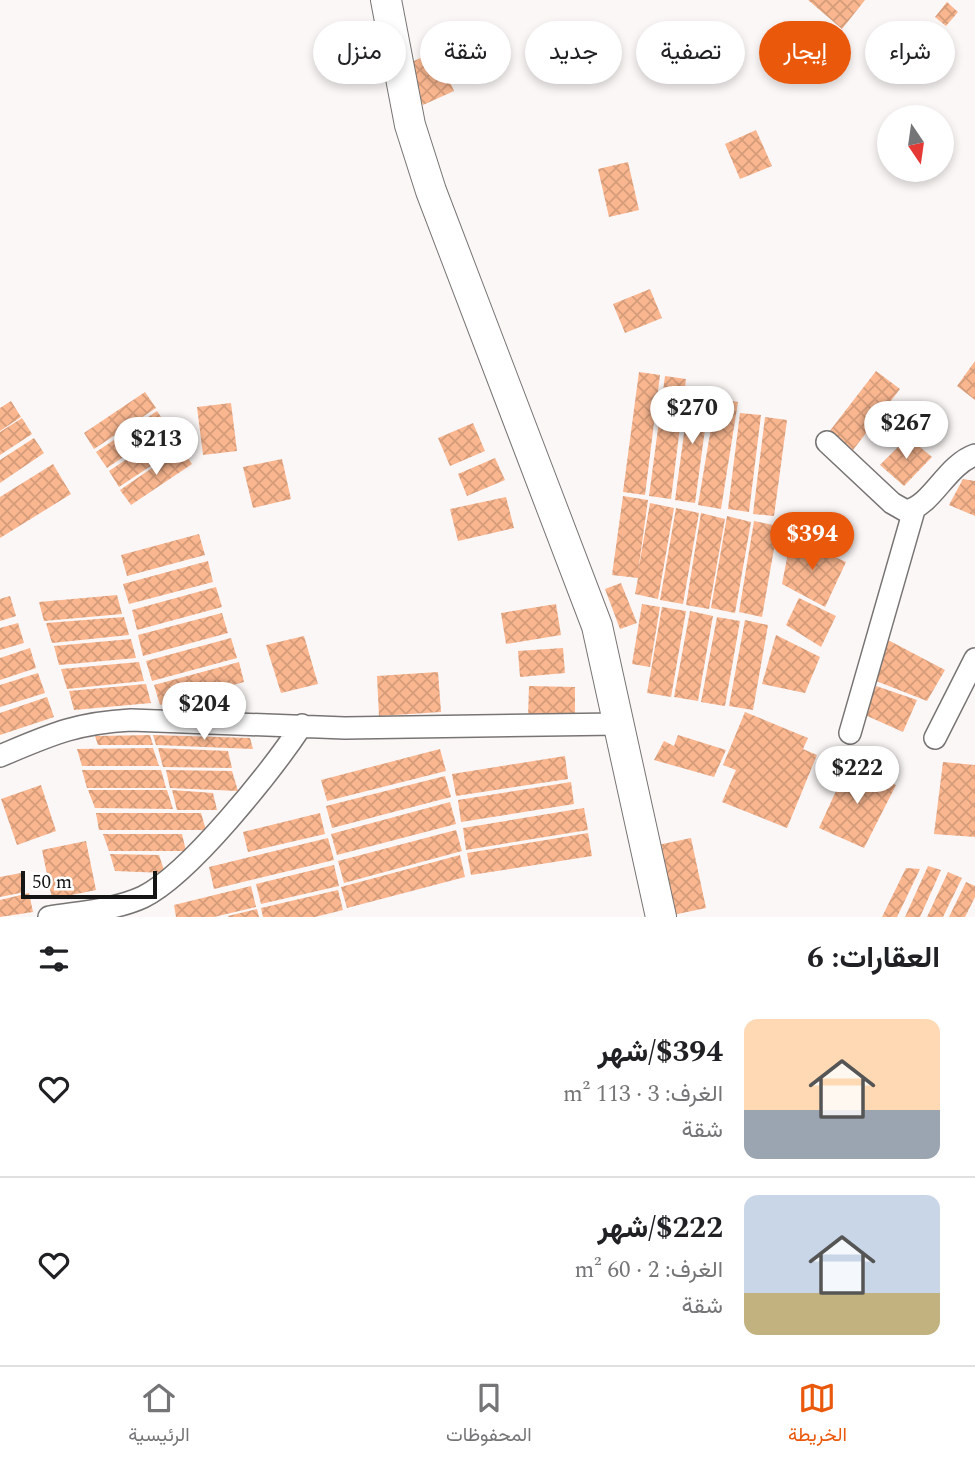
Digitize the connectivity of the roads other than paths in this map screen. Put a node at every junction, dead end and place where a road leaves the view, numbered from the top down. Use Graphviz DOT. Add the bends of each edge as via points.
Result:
graph roads {
  1 [pos="386,0"];
  2 [pos="827,442"];
  3 [pos="975,455"];
  4 [pos="914,510"];
  5 [pos="975,659"];
  6 [pos="618,723"];
  7 [pos="302,725"];
  8 [pos="850,733"];
  9 [pos="935,738"];
  10 [pos="0,756"];
  11 [pos="49,917"];
  12 [pos="661,917"];
  1 -- 6 [label="street" via="410,125 431,191 597,626"];
  2 -- 4 [label="street" via="900,510"];
  3 -- 4 [label="street" via="958,464"];
  4 -- 8 [label="street"];
  5 -- 9 [label="street"];
  6 -- 7 [label="street" via="401,728"];
  6 -- 12 [label="street"];
  7 -- 10 [label="street" via="96,722 60,731"];
  7 -- 11 [label="street" via="216,833 159,888 119,906"];
}
